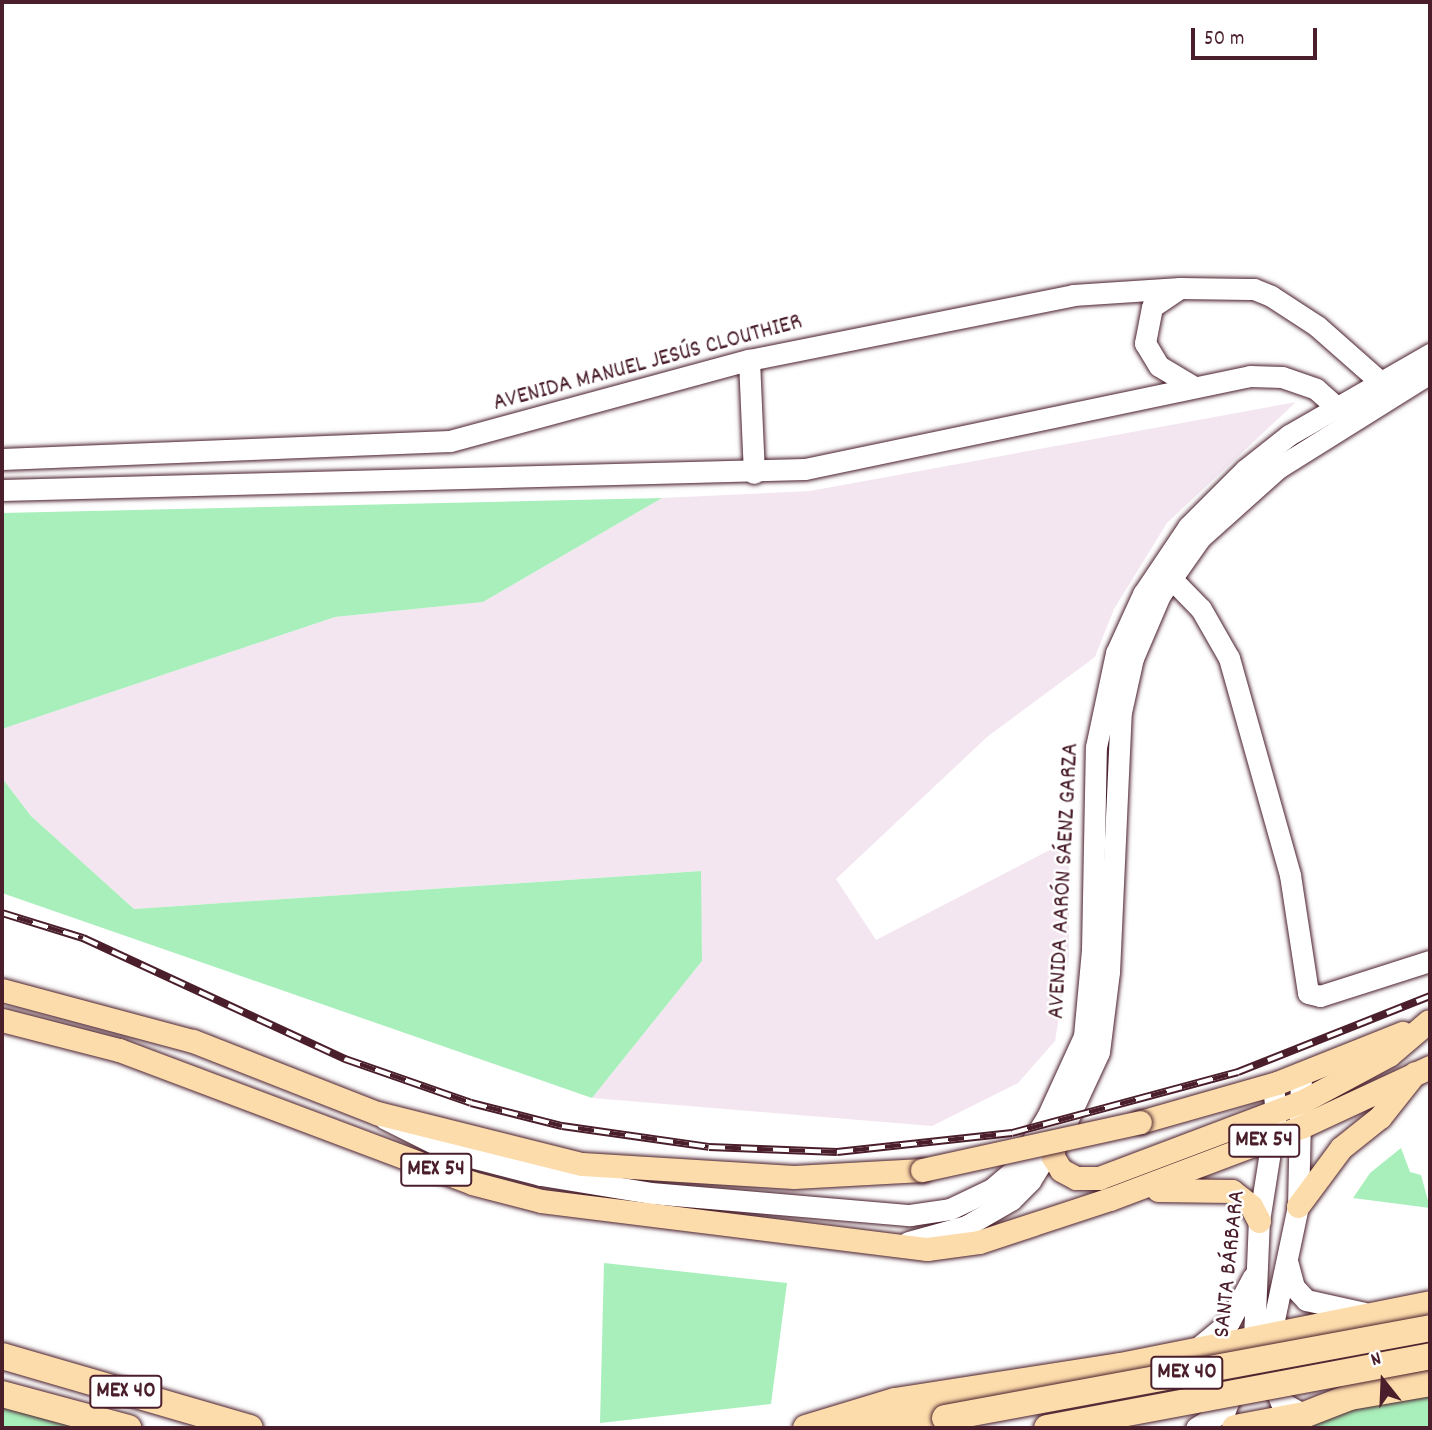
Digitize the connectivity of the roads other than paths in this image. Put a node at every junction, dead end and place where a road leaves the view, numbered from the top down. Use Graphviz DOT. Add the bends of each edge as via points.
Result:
graph roads {
  1 [pos="1180,288"];
  2 [pos="1430,354"];
  3 [pos="750,359"];
  4 [pos="1430,373"];
  5 [pos="1192,386"];
  6 [pos="1388,387"];
  7 [pos="1345,412"];
  8 [pos="2,459"];
  9 [pos="754,473"];
  10 [pos="2,490"];
  11 [pos="1166,570"];
  12 [pos="1430,961"];
  13 [pos="2,990"];
  14 [pos="2,1020"];
  15 [pos="1430,1020"];
  16 [pos="1423,1070"];
  17 [pos="1301,1074"];
  18 [pos="1273,1085"];
  19 [pos="1304,1100"];
  20 [pos="377,1113"];
  21 [pos="1276,1114"];
  22 [pos="1303,1126"];
  23 [pos="1273,1138"];
  24 [pos="1054,1142"];
  25 [pos="1110,1199"];
  26 [pos="1298,1206"];
  27 [pos="1259,1221"];
  28 [pos="888,1243"];
  29 [pos="1262,1252"];
  30 [pos="1286,1256"];
  31 [pos="1430,1304"];
  32 [pos="1369,1314"];
  33 [pos="1430,1328"];
  34 [pos="1262,1336"];
  35 [pos="1194,1351"];
  36 [pos="2,1356"];
  37 [pos="1430,1356"];
  38 [pos="1430,1383"];
  39 [pos="2,1394"];
  40 [pos="1304,1415"];
  41 [pos="128,1428"];
  42 [pos="250,1428"];
  43 [pos="806,1428"];
  44 [pos="861,1428"];
  45 [pos="1047,1428"];
  46 [pos="1196,1428"];
  47 [pos="1235,1428"];
  1 -- 3 [label="street, AVENIDA MANUEL JESÚS CLOUTHIER" via="1073,295"];
  1 -- 5 [label="street" via="1152,307 1143,332 1159,366"];
  1 -- 6 [label="street, AVENIDA MANUEL JESÚS CLOUTHIER" via="1254,289 1271,296"];
  2 -- 6 [label="street, AVENIDA AARÓN SÁENZ GARZA"];
  3 -- 8 [label="street, AVENIDA MANUEL JESÚS CLOUTHIER" via="450,441"];
  3 -- 9 [label="street"];
  4 -- 6 [label="street, AVENIDA AARÓN SÁENZ GARZA"];
  5 -- 7 [label="street" via="1282,377"];
  5 -- 9 [label="street" via="954,440 805,469"];
  6 -- 7 [label="street, AVENIDA AARÓN SÁENZ GARZA"];
  7 -- 11 [label="street, AVENIDA AARÓN SÁENZ GARZA" via="1227,510"];
  9 -- 10 [label="street"];
  11 -- 12 [label="street" via="1201,609 1229,658 1290,875 1308,993 1321,996"];
  11 -- 20 [label="street, AVENIDA AARÓN SÁENZ GARZA" via="1116,653 1100,715 1084,1036 1047,1118 1015,1169 992,1189 950,1209 910,1215 652,1193 541,1175 452,1152"];
  11 -- 24 [label="street, AVENIDA AARÓN SÁENZ GARZA" via="1140,637 1121,712 1101,1042"];
  13 -- 20 [label="main road, MEX 54" via="193,1041"];
  14 -- 28 [label="main road, MEX 54" via="119,1050 472,1183 541,1201"];
  15 -- 17 [label="main road, MEX 54"];
  15 -- 19 [label="main road" via="1389,1055"];
  16 -- 22 [label="main road, MEX 54"];
  16 -- 26 [label="main road" via="1380,1117 1341,1148"];
  17 -- 18 [label="main road, MEX 54"];
  17 -- 19 [label="street, SANTA BÁRBARA"];
  18 -- 20 [label="main road, MEX 54, bridge" via="1140,1122 922,1170 793,1177 653,1172 582,1164"];
  18 -- 21 [label="street, SANTA BÁRBARA"];
  19 -- 21 [label="main road"];
  19 -- 22 [label="street, SANTA BÁRBARA"];
  21 -- 23 [label="street, SANTA BÁRBARA"];
  21 -- 24 [label="main road" via="1092,1179 1061,1170 1053,1157"];
  22 -- 23 [label="main road, MEX 54"];
  22 -- 26 [label="street, SANTA BÁRBARA"];
  23 -- 25 [label="main road, MEX 54"];
  23 -- 27 [label="street, SANTA BÁRBARA"];
  24 -- 28 [label="street, AVENIDA AARÓN SÁENZ GARZA" via="1030,1181 996,1213 929,1238"];
  25 -- 27 [label="main road" via="1179,1188 1224,1189 1245,1199"];
  25 -- 28 [label="main road, MEX 54" via="979,1242 927,1249"];
  26 -- 30 [label="street, SANTA BÁRBARA"];
  27 -- 29 [label="street, SANTA BÁRBARA"];
  29 -- 34 [label="street, SANTA BÁRBARA"];
  29 -- 35 [label="street" via="1242,1305"];
  30 -- 32 [label="street" via="1294,1287 1306,1300"];
  30 -- 34 [label="street, SANTA BÁRBARA"];
  31 -- 32 [label="highway"];
  32 -- 34 [label="highway"];
  33 -- 44 [label="highway, MEX 40, bridge" via="945,1418"];
  34 -- 35 [label="highway"];
  34 -- 40 [label="street, SANTA BÁRBARA" via="1269,1373 1281,1402"];
  34 -- 46 [label="street, SANTA BÁRBARA" via="1225,1410"];
  35 -- 43 [label="highway" via="895,1401"];
  36 -- 42 [label="highway, MEX 40"];
  37 -- 45 [label="highway, MEX 40, bridge"];
  38 -- 40 [label="highway" via="1350,1397"];
  39 -- 41 [label="highway, MEX 40"];
  40 -- 47 [label="highway"];
}
